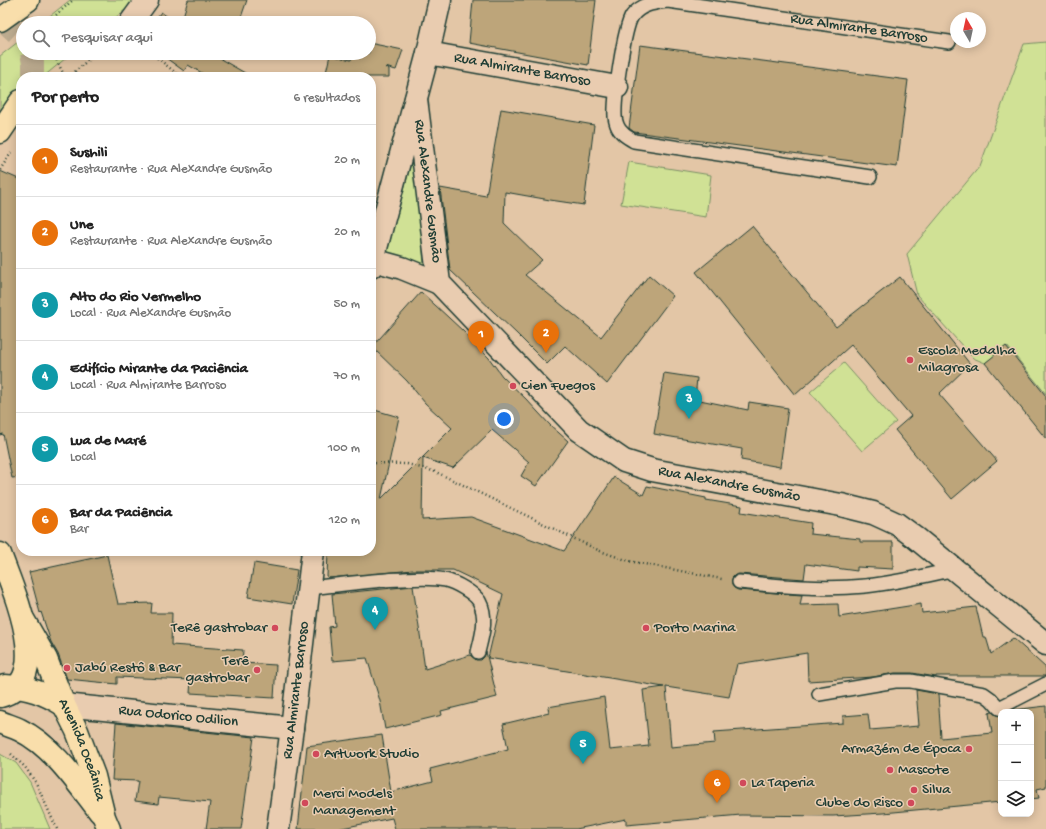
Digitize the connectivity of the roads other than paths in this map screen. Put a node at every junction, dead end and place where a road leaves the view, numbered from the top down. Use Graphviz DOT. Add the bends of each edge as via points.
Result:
graph roads {
  1 [pos="28,0"];
  2 [pos="147,0"];
  3 [pos="440,0"];
  4 [pos="135,16"];
  5 [pos="3,19"];
  6 [pos="949,42"];
  7 [pos="428,53"];
  8 [pos="617,87"];
  9 [pos="416,99"];
  10 [pos="16,108"];
  11 [pos="0,132"];
  12 [pos="870,177"];
  13 [pos="376,248"];
  14 [pos="376,264"];
  15 [pos="439,283"];
  16 [pos="0,554"];
  17 [pos="312,556"];
  18 [pos="955,570"];
  19 [pos="739,582"];
  20 [pos="308,588"];
  21 [pos="23,619"];
  22 [pos="1046,644"];
  23 [pos="478,652"];
  24 [pos="1046,684"];
  25 [pos="6,689"];
  26 [pos="819,694"];
  27 [pos="64,705"];
  28 [pos="0,722"];
  29 [pos="292,728"];
  30 [pos="106,823"];
  31 [pos="278,829"];
  1 -- 5 [label="main road"];
  2 -- 4 [label="street"];
  3 -- 7 [label="street"];
  6 -- 8 [label="lane, Rua Almirante Barroso" via="668,1 652,3 640,8 631,17 626,31"];
  7 -- 8 [label="street, Rua Almirante Barroso"];
  7 -- 9 [label="street"];
  8 -- 12 [label="lane, Rua Almirante Barroso" via="617,127 634,141"];
  9 -- 13 [label="street"];
  9 -- 15 [label="street, Rua Alexandre Gusmão"];
  10 -- 11 [label="main road"];
  14 -- 15 [label="street, Rua Alexandre Gusmão" via="402,268"];
  15 -- 18 [label="street, Rua Alexandre Gusmão" via="578,430 624,461 652,470 873,513 897,524"];
  16 -- 21 [label="main road"];
  17 -- 20 [label="street, Rua Almirante Barroso"];
  18 -- 19 [label="lane" via="904,581 864,586 794,587"];
  18 -- 22 [label="street, Rua Alexandre Gusmão"];
  20 -- 23 [label="lane" via="423,578 446,580 465,589 478,600 484,629"];
  20 -- 29 [label="street, Rua Almirante Barroso"];
  21 -- 25 [label="main road" via="28,666 24,677"];
  21 -- 27 [label="main road" via="46,659"];
  24 -- 26 [label="lane" via="999,708 984,694 911,681 895,681"];
  25 -- 27 [label="main road, Avenida Oceânica" via="31,689"];
  27 -- 29 [label="street, Rua Odorico Odilion"];
  27 -- 30 [label="main road, Avenida Oceânica" via="87,754"];
  28 -- 30 [label="main road, Avenida Oceânica" via="21,730 46,748 65,768"];
  29 -- 31 [label="street, Rua Almirante Barroso"];
}
